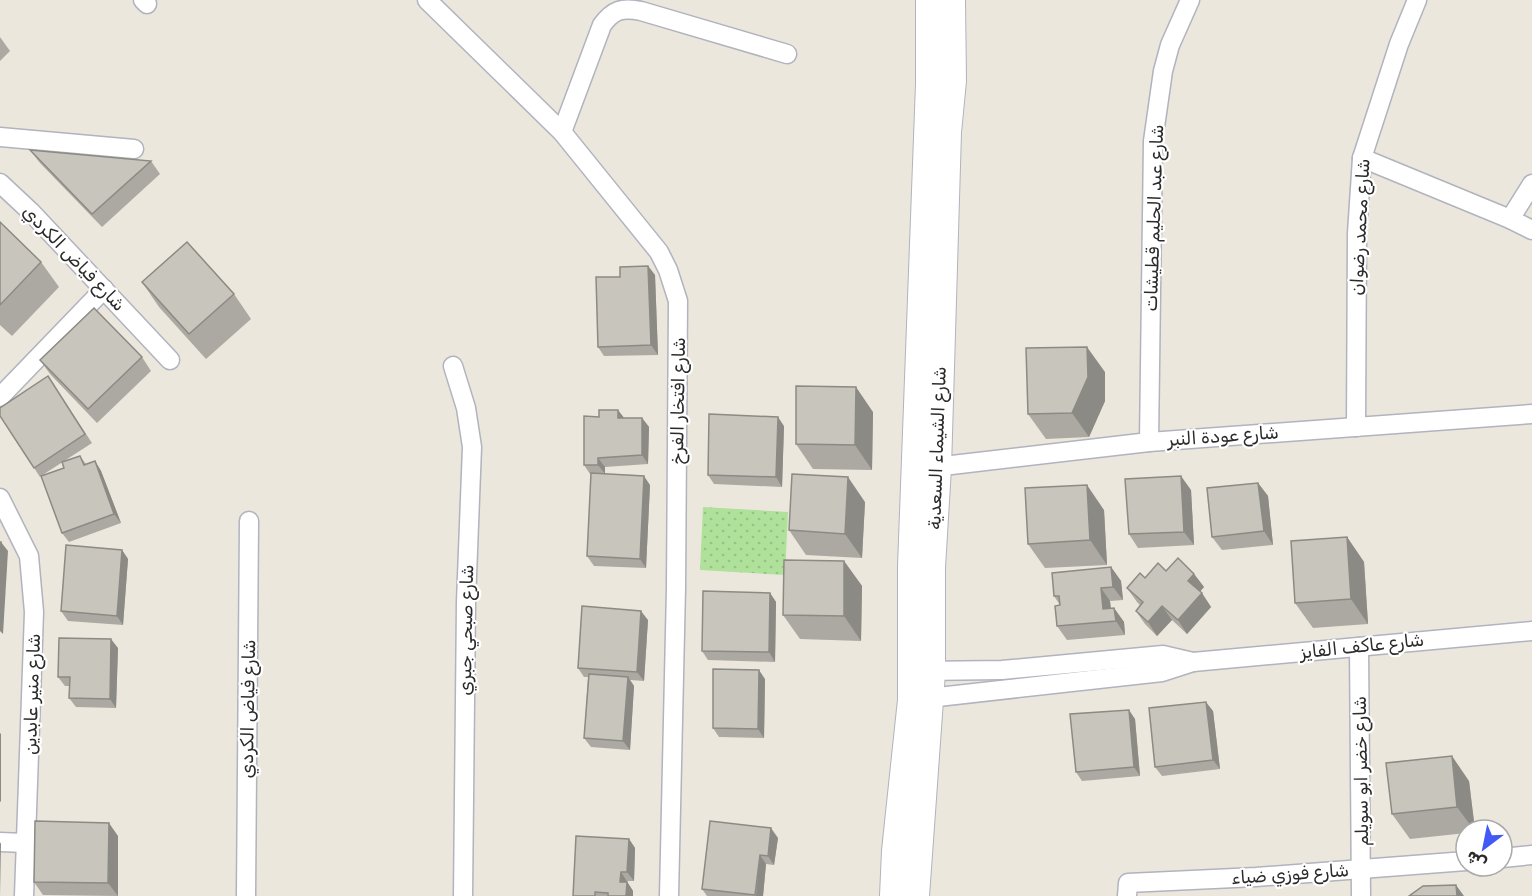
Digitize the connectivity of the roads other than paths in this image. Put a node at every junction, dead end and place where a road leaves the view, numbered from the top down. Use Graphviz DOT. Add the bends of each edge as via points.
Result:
graph roads {
  1 [pos="427,0"];
  2 [pos="929,0"];
  3 [pos="952,0"];
  4 [pos="1190,0"];
  5 [pos="1417,0"];
  6 [pos="787,54"];
  7 [pos="562,132"];
  8 [pos="0,137"];
  9 [pos="134,149"];
  10 [pos="1362,158"];
  11 [pos="0,183"];
  12 [pos="1532,184"];
  13 [pos="1510,219"];
  14 [pos="1532,230"];
  15 [pos="104,289"];
  16 [pos="170,360"];
  17 [pos="453,366"];
  18 [pos="0,397"];
  19 [pos="1532,414"];
  20 [pos="1356,427"];
  21 [pos="1149,442"];
  22 [pos="927,468"];
  23 [pos="0,498"];
  24 [pos="249,521"];
  25 [pos="1532,631"];
  26 [pos="1359,646"];
  27 [pos="1193,662"];
  28 [pos="922,671"];
  29 [pos="921,699"];
  30 [pos="0,842"];
  31 [pos="25,843"];
  32 [pos="1532,855"];
  33 [pos="1514,857"];
  34 [pos="1454,862"];
  35 [pos="1361,869"];
  36 [pos="24,896"];
  37 [pos="246,896"];
  38 [pos="463,896"];
  39 [pos="669,896"];
  40 [pos="893,896"];
  41 [pos="916,896"];
  42 [pos="1127,896"];
  43 [pos="1361,896"];
  1 -- 7 [label="street, شارع افتخار الفرخ"];
  2 -- 22 [label="street, شارع الشيماء السعدية"];
  3 -- 22 [label="street, شارع الشيماء السعدية" via="954,49"];
  4 -- 21 [label="street, شارع عبد الحليم قطيشات" via="1163,71 1153,141"];
  5 -- 10 [label="street, شارع محمد رضوان"];
  6 -- 7 [label="street" via="641,11 620,9 602,26"];
  7 -- 39 [label="street, شارع افتخار الفرخ" via="659,252 678,301"];
  8 -- 9 [label="street"];
  10 -- 13 [label="street"];
  10 -- 20 [label="street, شارع محمد رضوان" via="1357,233"];
  11 -- 15 [label="street, شارع فياض الكردي"];
  12 -- 13 [label="street"];
  13 -- 14 [label="street"];
  15 -- 16 [label="street, شارع فياض الكردي"];
  15 -- 18 [label="street"];
  17 -- 38 [label="street, شارع صبحي جبري" via="466,408 472,447"];
  19 -- 20 [label="street, شارع عودة النبر"];
  20 -- 21 [label="street, شارع عودة النبر"];
  21 -- 22 [label="street, شارع عودة النبر"];
  22 -- 28 [label="street, شارع الشيماء السعدية" via="932,567"];
  23 -- 31 [label="street, شارع منير عابدين" via="29,556 34,612"];
  24 -- 37 [label="street, شارع فياض الكردي"];
  25 -- 26 [label="street, شارع عاكف الفايز"];
  26 -- 27 [label="street, شارع عاكف الفايز"];
  26 -- 35 [label="street, شارع خضر ابو سويلم"];
  27 -- 28 [label="street, شارع عاكف الفايز" via="1163,655 1002,670"];
  27 -- 29 [label="street, شارع عاكف الفايز" via="1162,672"];
  28 -- 29 [label="street, شارع الشيماء السعدية"];
  29 -- 40 [label="street, شارع الشيماء السعدية"];
  29 -- 41 [label="street, شارع الشيماء السعدية"];
  30 -- 31 [label="street"];
  31 -- 36 [label="street, شارع منير عابدين"];
  32 -- 33 [label="street"];
  34 -- 35 [label="street, شارع فوزي ضياء"];
  35 -- 42 [label="street, شارع فوزي ضياء" via="1128,882"];
  35 -- 43 [label="street, شارع خضر ابو سويلم"];
}
